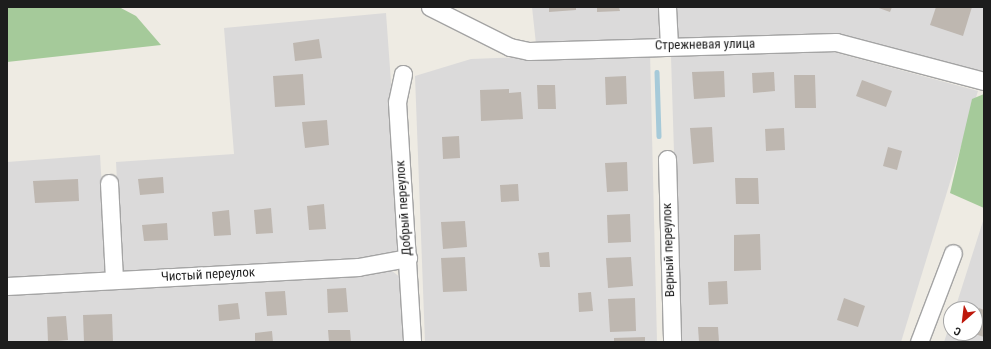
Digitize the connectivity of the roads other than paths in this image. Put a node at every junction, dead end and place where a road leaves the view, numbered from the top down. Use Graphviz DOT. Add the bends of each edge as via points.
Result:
graph roads {
  1 [pos="430,7"];
  2 [pos="667,7"];
  3 [pos="669,46"];
  4 [pos="403,74"];
  5 [pos="984,80"];
  6 [pos="667,159"];
  7 [pos="110,183"];
  8 [pos="953,253"];
  9 [pos="408,258"];
  10 [pos="114,280"];
  11 [pos="7,286"];
  12 [pos="412,342"];
  13 [pos="672,342"];
  14 [pos="919,342"];
  1 -- 3 [label="street, Стрежневая улица" via="510,47 528,51"];
  2 -- 3 [label="street"];
  3 -- 5 [label="street, Стрежневая улица" via="836,42"];
  4 -- 9 [label="street, Добрый переулок" via="397,102"];
  6 -- 13 [label="street, Верный переулок"];
  7 -- 10 [label="street"];
  8 -- 14 [label="street"];
  9 -- 10 [label="street, Чистый переулок" via="358,267"];
  9 -- 12 [label="street, Добрый переулок"];
  10 -- 11 [label="street, Чистый переулок"];
}
